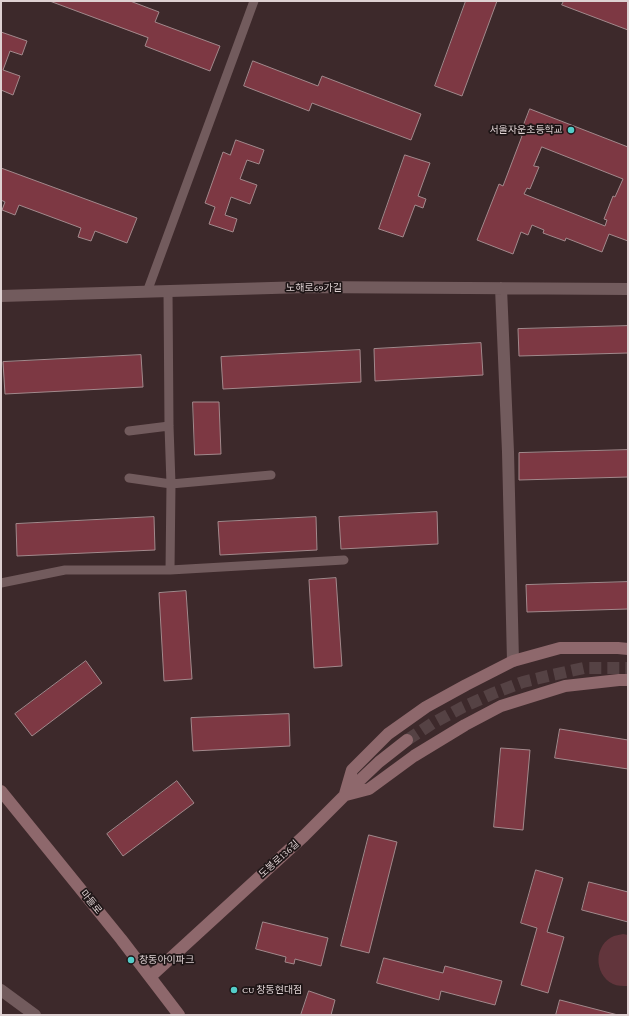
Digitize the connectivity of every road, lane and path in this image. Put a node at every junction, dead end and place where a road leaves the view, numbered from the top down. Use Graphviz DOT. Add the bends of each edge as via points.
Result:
graph roads {
  1 [pos="254,1"];
  2 [pos="501,288"];
  3 [pos="628,289"];
  4 [pos="168,291"];
  5 [pos="148,292"];
  6 [pos="1,296"];
  7 [pos="169,426"];
  8 [pos="129,431"];
  9 [pos="271,475"];
  10 [pos="129,478"];
  11 [pos="171,484"];
  12 [pos="344,560"];
  13 [pos="170,570"];
  14 [pos="1,583"];
  15 [pos="623,649"];
  16 [pos="628,658"];
  17 [pos="513,661"];
  18 [pos="625,678"];
  19 [pos="407,740"];
  20 [pos="1,792"];
  21 [pos="345,795"];
  22 [pos="150,977"];
  23 [pos="1,990"];
  24 [pos="35,1015"];
  25 [pos="179,1015"];
  1 -- 5 [label="lane"];
  2 -- 3 [label="street, 노해로69가길"];
  2 -- 4 [label="street, 노해로69가길" via="305,287"];
  2 -- 17 [label="street"];
  4 -- 5 [label="street, 노해로69가길"];
  4 -- 7 [label="lane"];
  5 -- 6 [label="street, 노해로69가길"];
  7 -- 8 [label="lane"];
  7 -- 11 [label="lane"];
  9 -- 11 [label="lane"];
  10 -- 11 [label="lane"];
  11 -- 13 [label="lane"];
  12 -- 13 [label="lane"];
  13 -- 14 [label="lane" via="65,570"];
  15 -- 16 [label="street"];
  15 -- 17 [label="street" via="560,648"];
  17 -- 21 [label="street" via="426,707 388,734 352,770"];
  18 -- 21 [label="street" via="565,686 502,706 414,756 370,789"];
  19 -- 21 [label="street, 도봉로136길"];
  20 -- 22 [label="street, 마들로"];
  21 -- 22 [label="street, 도봉로136길"];
  22 -- 25 [label="street, 마들로"];
  23 -- 24 [label="street"];
}
